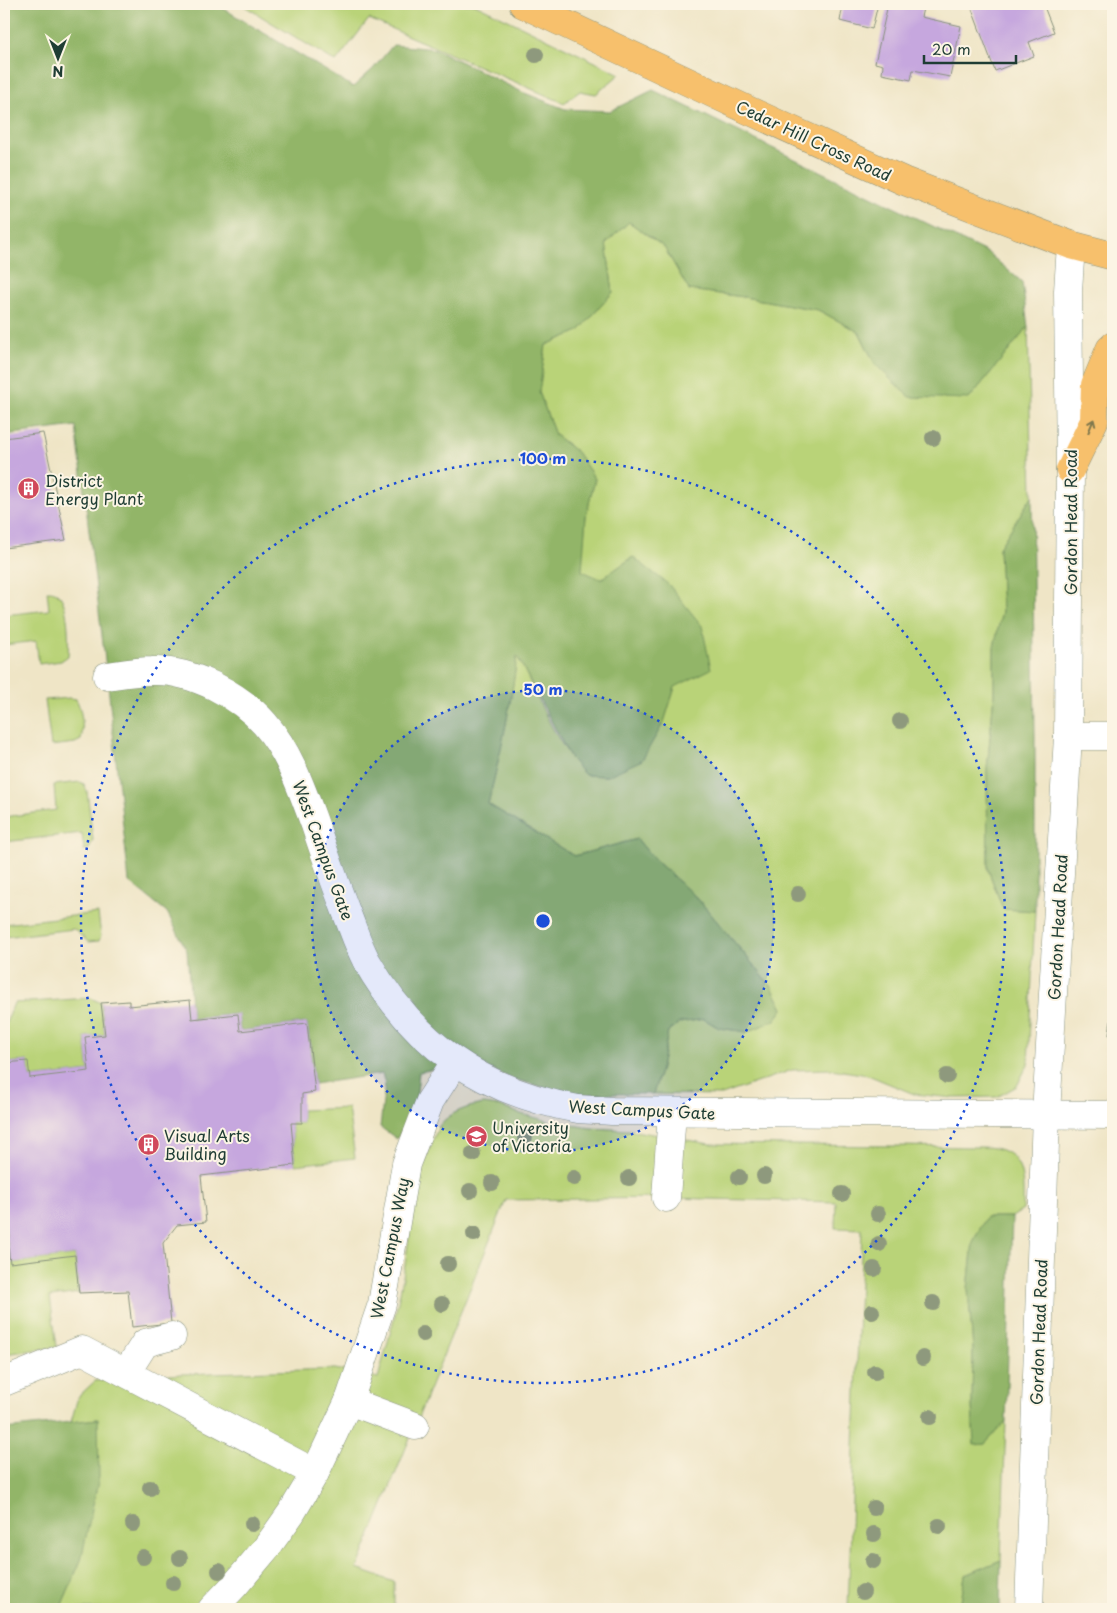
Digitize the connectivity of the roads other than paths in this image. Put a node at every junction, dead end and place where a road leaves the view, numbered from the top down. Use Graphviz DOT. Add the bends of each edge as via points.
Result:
graph roads {
  1 [pos="524,4"];
  2 [pos="1071,245"];
  3 [pos="1113,256"];
  4 [pos="1113,346"];
  5 [pos="1070,470"];
  6 [pos="107,676"];
  7 [pos="1068,736"];
  8 [pos="1113,736"];
  9 [pos="455,1062"];
  10 [pos="672,1112"];
  11 [pos="1046,1114"];
  12 [pos="1113,1115"];
  13 [pos="666,1198"];
  14 [pos="172,1336"];
  15 [pos="126,1373"];
  16 [pos="4,1382"];
  17 [pos="349,1401"];
  18 [pos="415,1426"];
  19 [pos="316,1474"];
  20 [pos="212,1609"];
  21 [pos="1029,1609"];
  1 -- 2 [label="main road, Cedar Hill Cross Road" via="904,181"];
  2 -- 3 [label="main road, Cedar Hill Cross Road"];
  2 -- 5 [label="street, Gordon Head Road" via="1068,291"];
  5 -- 4 [label="main road, one-way" via="1094,421 1095,385"];
  5 -- 7 [label="street, Gordon Head Road"];
  6 -- 9 [label="street, West Campus Gate" via="153,670 194,678 226,692 264,724 280,744 300,782 337,889 365,957 404,1016"];
  7 -- 8 [label="street"];
  7 -- 11 [label="street, Gordon Head Road"];
  9 -- 10 [label="street, West Campus Gate" via="517,1094 548,1102 579,1109"];
  9 -- 17 [label="street, West Campus Way" via="430,1101 406,1164 382,1304"];
  10 -- 11 [label="street, West Campus Gate"];
  10 -- 13 [label="street"];
  11 -- 12 [label="street, West Campus Gate"];
  11 -- 21 [label="street, Gordon Head Road"];
  14 -- 15 [label="street" via="144,1343"];
  15 -- 16 [label="street" via="82,1350"];
  15 -- 19 [label="street"];
  17 -- 18 [label="street"];
  17 -- 19 [label="street, West Campus Way"];
  19 -- 20 [label="street, West Campus Way" via="267,1547"];
}
